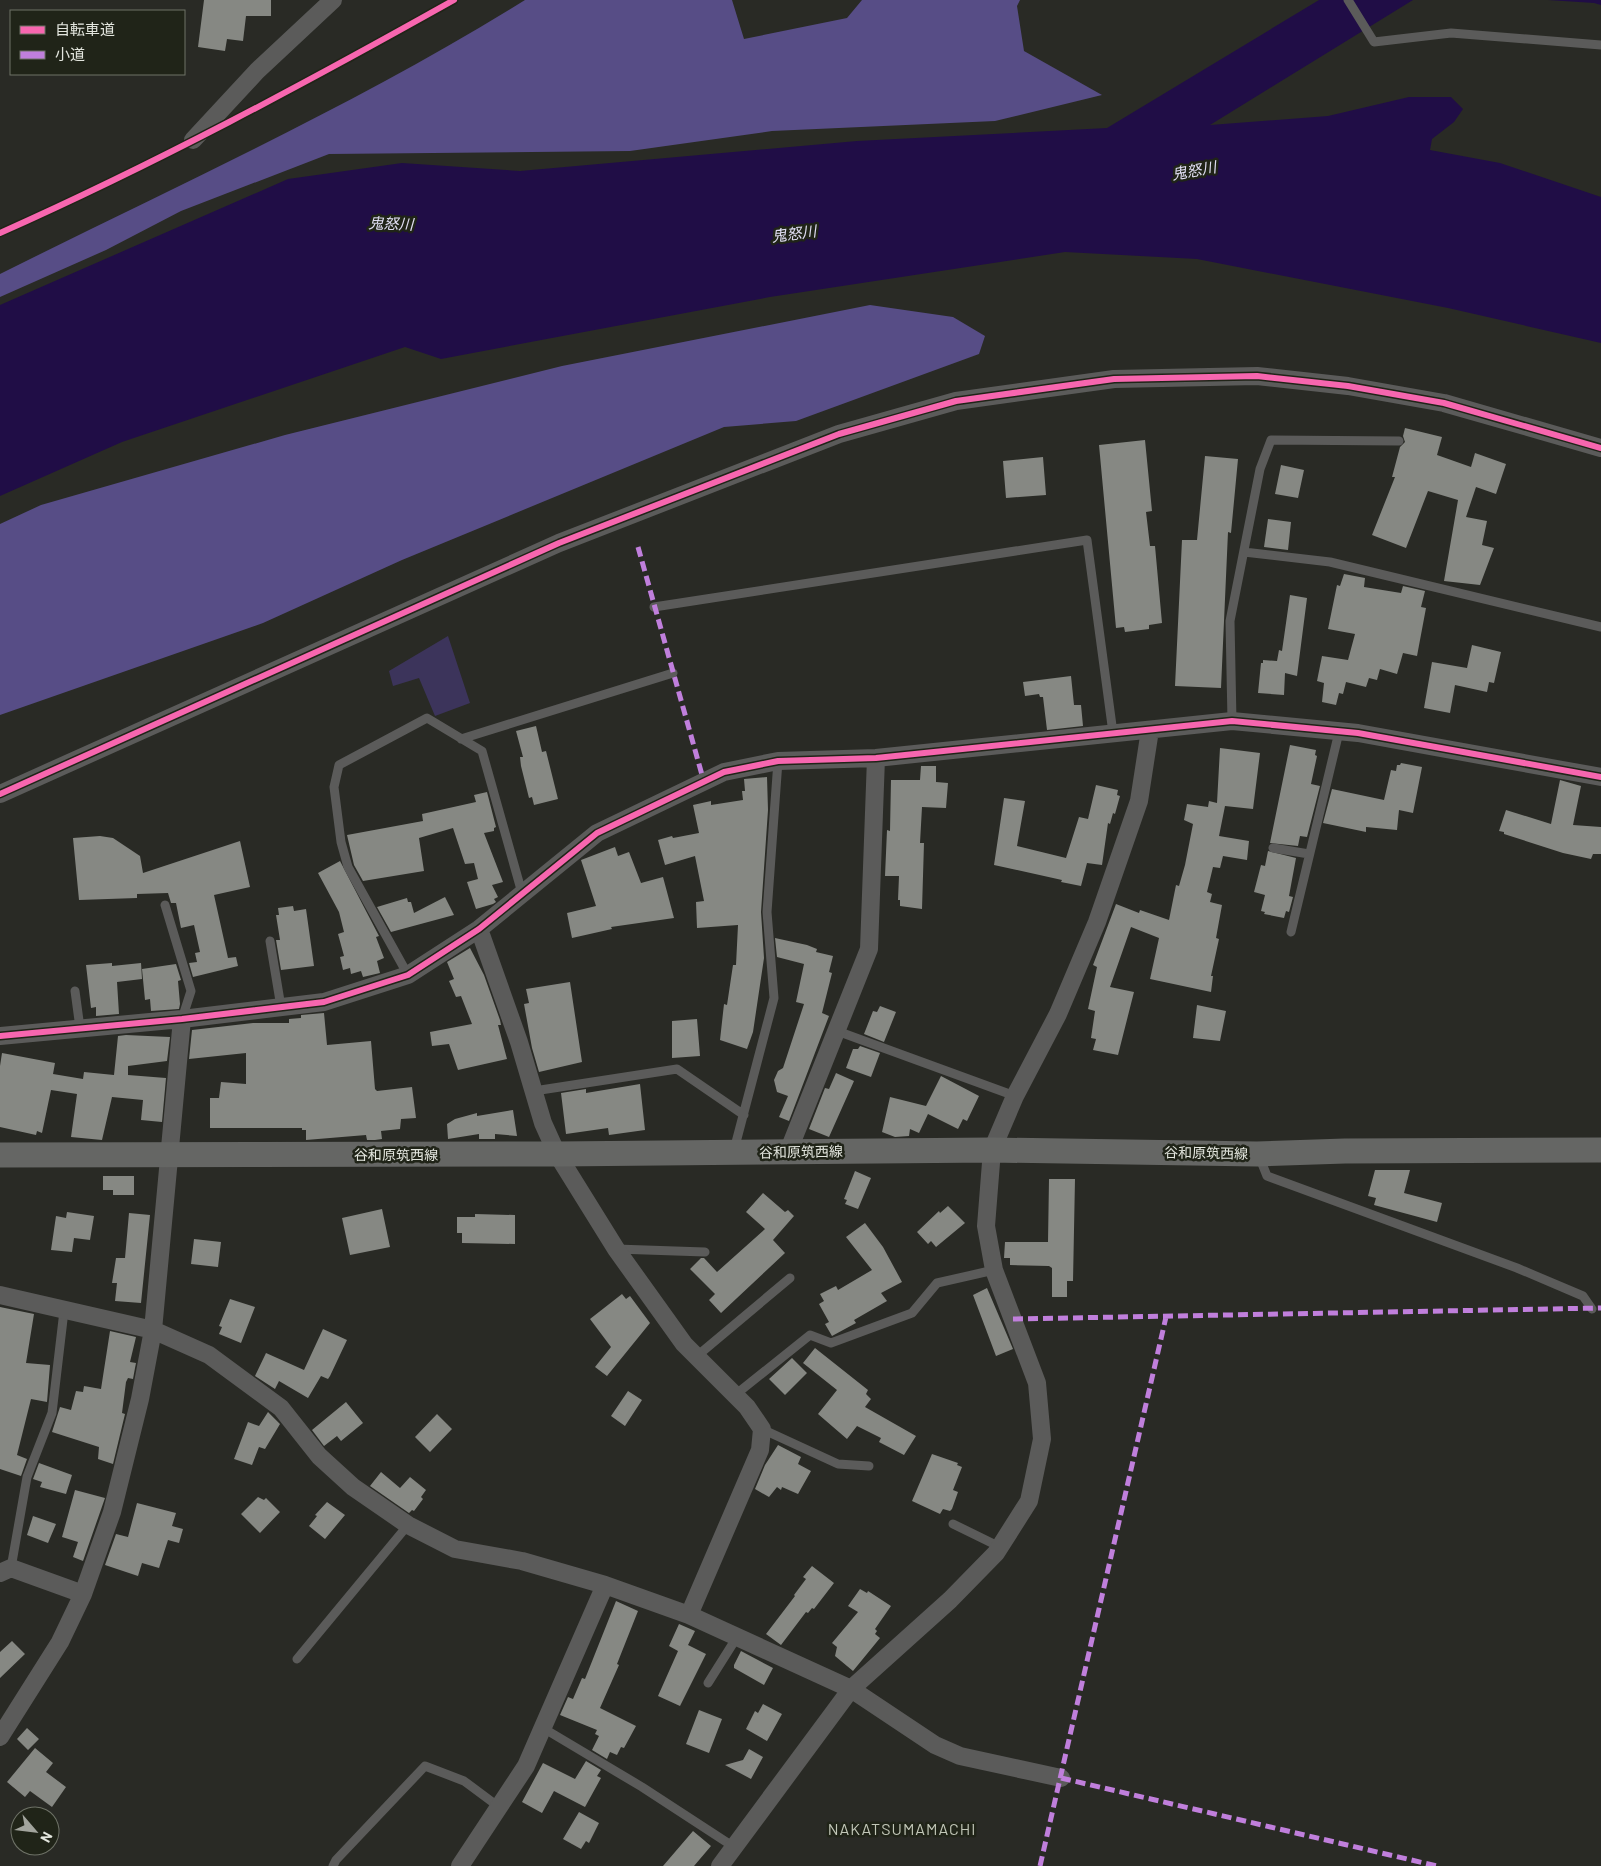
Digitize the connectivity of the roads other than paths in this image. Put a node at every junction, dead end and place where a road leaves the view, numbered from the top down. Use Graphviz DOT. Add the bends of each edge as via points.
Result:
graph roads {
  1 [pos="333,0"];
  2 [pos="1348,0"];
  3 [pos="1601,44"];
  4 [pos="193,140"];
  5 [pos="1398,441"];
  6 [pos="1601,448"];
  7 [pos="1244,552"];
  8 [pos="654,607"];
  9 [pos="1601,626"];
  10 [pos="673,673"];
  11 [pos="1232,721"];
  12 [pos="1150,730"];
  13 [pos="1339,732"];
  14 [pos="1113,733"];
  15 [pos="461,739"];
  16 [pos="876,758"];
  17 [pos="778,761"];
  18 [pos="1601,777"];
  19 [pos="0,794"];
  20 [pos="1273,848"];
  21 [pos="1310,854"];
  22 [pos="522,893"];
  23 [pos="165,905"];
  24 [pos="479,929"];
  25 [pos="1291,932"];
  26 [pos="270,942"];
  27 [pos="408,976"];
  28 [pos="75,991"];
  29 [pos="281,1007"];
  30 [pos="182,1019"];
  31 [pos="80,1028"];
  32 [pos="837,1030"];
  33 [pos="0,1036"];
  34 [pos="534,1091"];
  35 [pos="1015,1096"];
  36 [pos="744,1115"];
  37 [pos="992,1150"];
  38 [pos="1601,1150"];
  39 [pos="788,1152"];
  40 [pos="733,1153"];
  41 [pos="557,1154"];
  42 [pos="1258,1154"];
  43 [pos="0,1155"];
  44 [pos="168,1156"];
  45 [pos="616,1249"];
  46 [pos="705,1252"];
  47 [pos="994,1270"];
  48 [pos="790,1278"];
  49 [pos="0,1295"];
  50 [pos="1592,1309"];
  51 [pos="64,1311"];
  52 [pos="153,1330"];
  53 [pos="696,1356"];
  54 [pos="735,1395"];
  55 [pos="762,1429"];
  56 [pos="869,1466"];
  57 [pos="953,1524"];
  58 [pos="408,1525"];
  59 [pos="1000,1547"];
  60 [pos="6,1571"];
  61 [pos="605,1585"];
  62 [pos="83,1594"];
  63 [pos="689,1615"];
  64 [pos="737,1637"];
  65 [pos="297,1659"];
  66 [pos="708,1683"];
  67 [pos="851,1689"];
  68 [pos="543,1728"];
  69 [pos="0,1737"];
  70 [pos="1061,1778"];
  71 [pos="499,1807"];
  72 [pos="734,1847"];
  73 [pos="333,1866"];
  74 [pos="460,1866"];
  75 [pos="720,1866"];
  1 -- 4 [label="street" via="258,71"];
  2 -- 3 [label="lane" via="1374,42 1451,34"];
  5 -- 7 [label="lane" via="1271,440 1260,469"];
  6 -- 19 [label="street" via="1444,403 1348,386 1256,376 1114,379 956,401 839,434 559,543"];
  7 -- 9 [label="lane" via="1330,562"];
  7 -- 11 [label="lane" via="1230,621"];
  8 -- 14 [label="lane" via="1087,540"];
  10 -- 15 [label="lane"];
  11 -- 12 [label="street"];
  11 -- 13 [label="street"];
  12 -- 14 [label="street"];
  12 -- 35 [label="street" via="1139,801 1097,922 1058,1014"];
  13 -- 18 [label="street"];
  13 -- 21 [label="lane"];
  14 -- 16 [label="street"];
  15 -- 22 [label="lane" via="482,751"];
  15 -- 27 [label="lane" via="427,718 338,764 336,772 334,787 348,866"];
  16 -- 17 [label="street"];
  16 -- 32 [label="street" via="869,949"];
  17 -- 22 [label="street" via="724,772 597,833"];
  17 -- 36 [label="lane" via="767,912 774,998"];
  20 -- 21 [label="lane"];
  21 -- 25 [label="lane"];
  22 -- 24 [label="street"];
  23 -- 30 [label="lane" via="191,991"];
  24 -- 27 [label="street"];
  24 -- 34 [label="street"];
  26 -- 29 [label="lane"];
  27 -- 29 [label="street" via="324,1002"];
  28 -- 31 [label="lane"];
  29 -- 30 [label="street"];
  30 -- 31 [label="street"];
  30 -- 44 [label="street"];
  31 -- 33 [label="street"];
  32 -- 35 [label="lane"];
  32 -- 39 [label="street"];
  34 -- 36 [label="lane" via="677,1069"];
  34 -- 41 [label="street" via="543,1123"];
  35 -- 37 [label="street"];
  36 -- 40 [label="lane"];
  37 -- 39 [label="main road, 谷和原筑西線"];
  37 -- 42 [label="main road, 谷和原筑西線"];
  37 -- 47 [label="street" via="986,1226"];
  38 -- 42 [label="main road, 谷和原筑西線"];
  39 -- 40 [label="main road, 谷和原筑西線"];
  40 -- 41 [label="main road, 谷和原筑西線"];
  41 -- 44 [label="main road, 谷和原筑西線"];
  41 -- 45 [label="street"];
  42 -- 50 [label="lane" via="1267,1176 1517,1268 1583,1296"];
  43 -- 44 [label="main road, 谷和原筑西線"];
  44 -- 52 [label="street"];
  45 -- 46 [label="lane"];
  45 -- 53 [label="street"];
  47 -- 54 [label="lane" via="937,1283 912,1313 832,1343 810,1335"];
  47 -- 59 [label="street" via="1038,1383 1042,1439 1029,1501"];
  48 -- 53 [label="lane"];
  49 -- 51 [label="street"];
  51 -- 52 [label="street"];
  51 -- 60 [label="lane" via="52,1413 27,1477"];
  52 -- 58 [label="street" via="208,1355 281,1408 319,1456 353,1487"];
  52 -- 62 [label="street" via="140,1400 112,1512"];
  53 -- 54 [label="street"];
  54 -- 55 [label="street"];
  55 -- 56 [label="lane" via="838,1464"];
  55 -- 63 [label="street" via="760,1450"];
  57 -- 59 [label="lane"];
  58 -- 61 [label="street" via="455,1549 522,1561"];
  58 -- 65 [label="lane"];
  59 -- 67 [label="street" via="950,1600"];
  60 -- 62 [label="street"];
  61 -- 63 [label="street"];
  61 -- 68 [label="street"];
  62 -- 69 [label="street" via="60,1642"];
  63 -- 64 [label="street"];
  64 -- 66 [label="lane"];
  64 -- 67 [label="street"];
  67 -- 70 [label="street" via="935,1745 960,1756"];
  67 -- 72 [label="street"];
  68 -- 71 [label="street" via="526,1766"];
  68 -- 72 [label="lane"];
  71 -- 73 [label="lane" via="464,1781 425,1766"];
  71 -- 74 [label="street"];
  72 -- 75 [label="street"];
}
